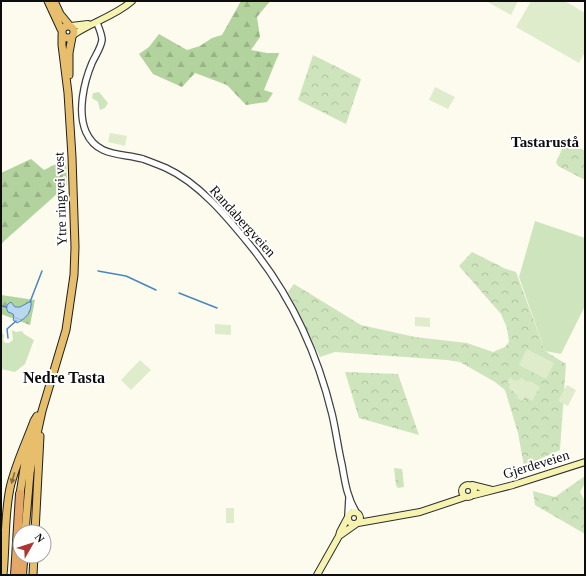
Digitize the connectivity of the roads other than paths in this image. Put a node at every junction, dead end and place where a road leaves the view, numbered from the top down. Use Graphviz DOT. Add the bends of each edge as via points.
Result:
graph roads {
  1 [pos="48,1"];
  2 [pos="54,1"];
  3 [pos="132,1"];
  4 [pos="97,23"];
  5 [pos="70,26"];
  6 [pos="62,32"];
  7 [pos="73,36"];
  8 [pos="68,92"];
  9 [pos="67,320"];
  10 [pos="44,406"];
  11 [pos="37,416"];
  12 [pos="585,462"];
  13 [pos="472,486"];
  14 [pos="462,488"];
  15 [pos="494,490"];
  16 [pos="20,494"];
  17 [pos="474,495"];
  18 [pos="465,497"];
  19 [pos="349,498"];
  20 [pos="445,504"];
  21 [pos="358,513"];
  22 [pos="348,516"];
  23 [pos="376,519"];
  24 [pos="357,523"];
  25 [pos="26,524"];
  26 [pos="35,524"];
  27 [pos="340,536"];
  28 [pos="23,564"];
  29 [pos="34,564"];
  30 [pos="3,575"];
  31 [pos="15,575"];
  32 [pos="22,575"];
  33 [pos="33,575"];
  34 [pos="317,575"];
  1 -- 6 [label="highway"];
  2 -- 5 [label="highway"];
  3 -- 4 [label="main road"];
  4 -- 5 [label="main road"];
  4 -- 7 [label="main road"];
  4 -- 19 [label="street, Randabergveien" via="102,39 86,80 82,113 91,141 110,153 143,159 168,169 194,186 232,223 283,290 308,339 319,368 332,414"];
  5 -- 6 [label="highway" via="64,26"];
  5 -- 7 [label="highway" via="74,31"];
  6 -- 7 [label="highway" via="68,38"];
  6 -- 8 [label="highway, Ytre ringvei vest"];
  7 -- 8 [label="highway, Ytre ringvei vest" via="69,53"];
  8 -- 9 [label="highway, Ytre ringvei vest" via="75,247 71,305"];
  9 -- 10 [label="highway"];
  9 -- 11 [label="highway"];
  10 -- 25 [label="highway" via="32,462"];
  10 -- 26 [label="highway"];
  11 -- 16 [label="highway"];
  11 -- 30 [label="highway, one-way" via="10,488 6,511"];
  12 -- 15 [label="main road, Gjerdeveien"];
  13 -- 14 [label="main road" via="469,484"];
  13 -- 15 [label="main road, Gjerdeveien"];
  13 -- 17 [label="main road" via="475,490"];
  14 -- 18 [label="main road"];
  14 -- 20 [label="main road"];
  15 -- 17 [label="main road, Gjerdeveien"];
  16 -- 31 [label="highway"];
  17 -- 18 [label="main road"];
  18 -- 20 [label="main road"];
  19 -- 21 [label="street, Randabergveien"];
  19 -- 22 [label="street, Randabergveien"];
  20 -- 23 [label="main road" via="393,518"];
  21 -- 22 [label="main road" via="350,512"];
  21 -- 23 [label="main road"];
  21 -- 24 [label="main road" via="360,520"];
  22 -- 24 [label="main road" via="350,523"];
  22 -- 27 [label="main road, Randabergveien"];
  23 -- 24 [label="main road"];
  24 -- 27 [label="main road, Randabergveien"];
  27 -- 34 [label="main road, Randabergveien"];
  28 -- 32 [label="highway"];
  29 -- 33 [label="highway"];
}
